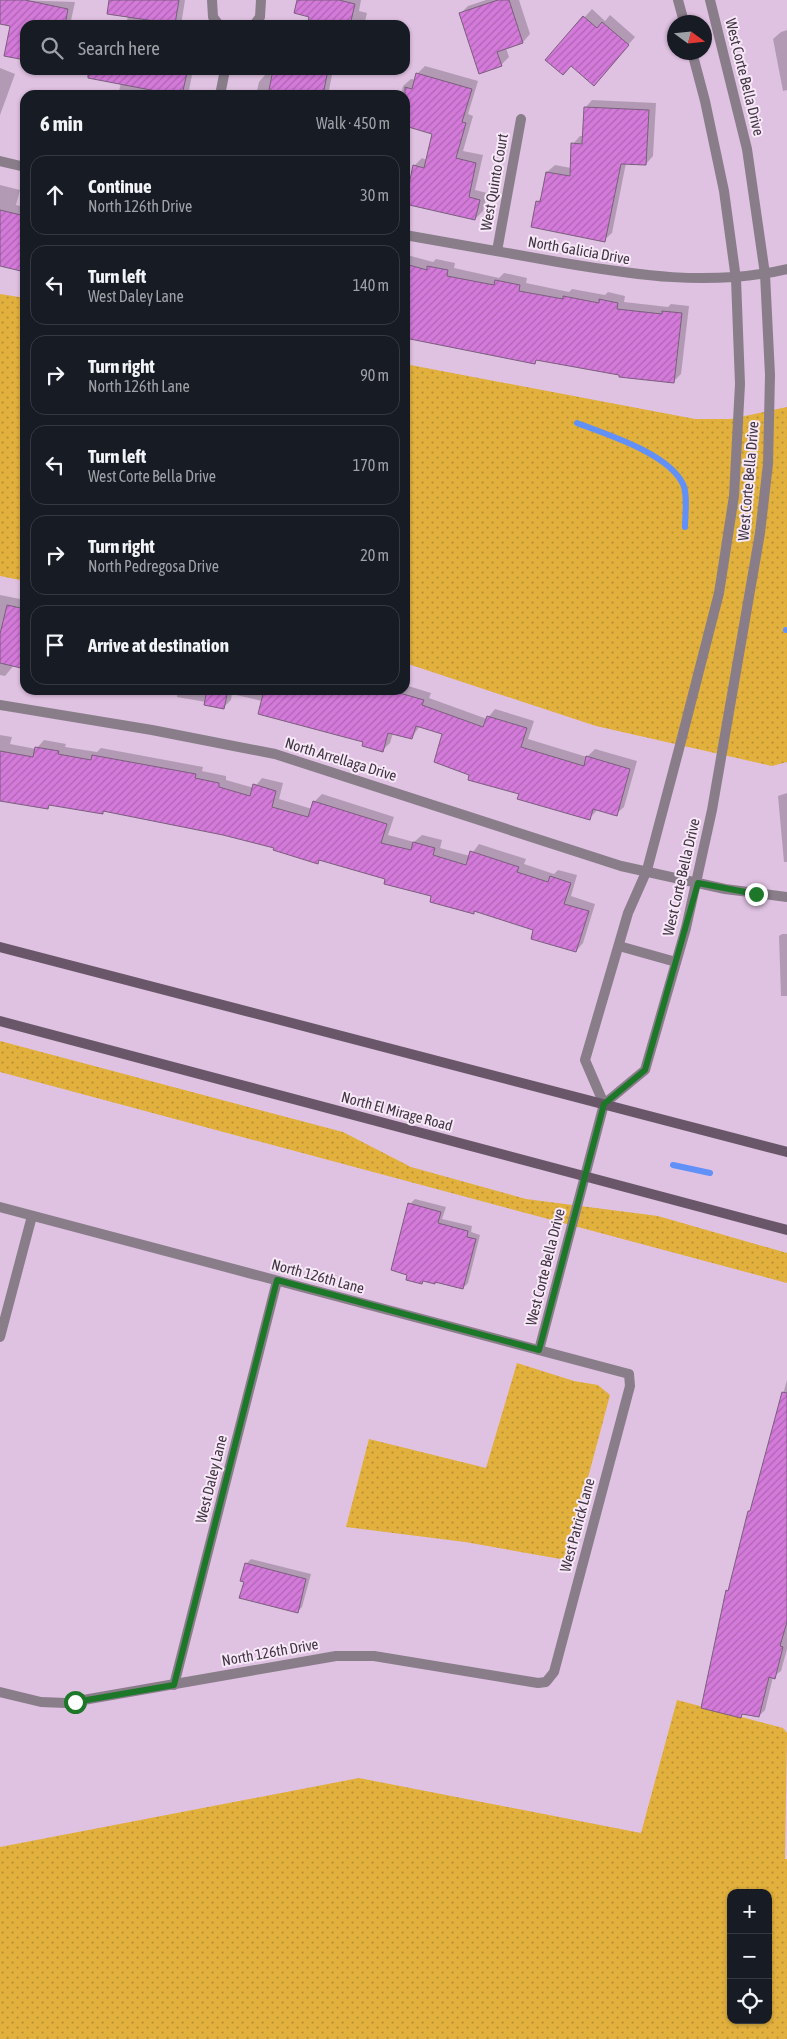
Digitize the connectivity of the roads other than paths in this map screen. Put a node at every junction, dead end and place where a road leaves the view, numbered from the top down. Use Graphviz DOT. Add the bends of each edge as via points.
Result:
graph roads {
  1 [pos="212,0"];
  2 [pos="261,0"];
  3 [pos="678,0"];
  4 [pos="710,0"];
  5 [pos="682,15"];
  6 [pos="215,20"];
  7 [pos="258,20"];
  8 [pos="694,60"];
  9 [pos="224,75"];
  10 [pos="221,90"];
  11 [pos="521,119"];
  12 [pos="0,161"];
  13 [pos="20,166"];
  14 [pos="410,235"];
  15 [pos="497,251"];
  16 [pos="787,269"];
  17 [pos="765,274"];
  18 [pos="736,279"];
  19 [pos="0,705"];
  20 [pos="646,870"];
  21 [pos="698,883"];
  22 [pos="787,897"];
  23 [pos="619,946"];
  24 [pos="0,947"];
  25 [pos="676,962"];
  26 [pos="0,1021"];
  27 [pos="604,1104"];
  28 [pos="787,1152"];
  29 [pos="584,1176"];
  30 [pos="0,1207"];
  31 [pos="32,1216"];
  32 [pos="787,1230"];
  33 [pos="277,1280"];
  34 [pos="0,1337"];
  35 [pos="539,1350"];
  36 [pos="629,1374"];
  37 [pos="546,1682"];
  38 [pos="174,1685"];
  39 [pos="0,1692"];
  1 -- 6 [label="street"];
  2 -- 7 [label="street"];
  3 -- 5 [label="street"];
  4 -- 17 [label="street, West Corte Bella Drive" via="747,149"];
  8 -- 18 [label="street, West Corte Bella Drive" via="722,182"];
  9 -- 10 [label="street"];
  11 -- 15 [label="street, West Quinto Court"];
  12 -- 13 [label="street"];
  14 -- 15 [label="street, North Galicia Drive"];
  15 -- 18 [label="street, North Galicia Drive" via="637,275"];
  16 -- 17 [label="street, North Galicia Drive"];
  17 -- 18 [label="street, North Galicia Drive"];
  17 -- 21 [label="street, West Corte Bella Drive" via="770,346 768,464 760,534"];
  18 -- 20 [label="street, West Corte Bella Drive" via="739,438 730,533 719,593"];
  19 -- 20 [label="street, North Arrellaga Drive" via="275,754 621,866"];
  20 -- 21 [label="street, North Arrellaga Drive"];
  20 -- 23 [label="street, West Corte Bella Drive" via="628,913"];
  21 -- 22 [label="street, North Arrellaga Drive"];
  21 -- 25 [label="street, West Corte Bella Drive"];
  23 -- 25 [label="street"];
  23 -- 27 [label="street, West Corte Bella Drive" via="585,1060"];
  24 -- 27 [label="main road"];
  25 -- 27 [label="street, West Corte Bella Drive" via="645,1070"];
  26 -- 29 [label="main road, North El Mirage Road"];
  27 -- 28 [label="main road"];
  27 -- 29 [label="street, West Corte Bella Drive"];
  29 -- 32 [label="main road, North El Mirage Road"];
  29 -- 35 [label="street, West Corte Bella Drive"];
  30 -- 31 [label="street, North 126th Lane"];
  31 -- 33 [label="street, North 126th Lane"];
  31 -- 34 [label="street"];
  33 -- 35 [label="street, North 126th Lane"];
  33 -- 38 [label="street, West Daley Lane"];
  35 -- 36 [label="street, North 126th Lane"];
  36 -- 37 [label="street, West Patrick Lane" via="628,1396 554,1672"];
  37 -- 38 [label="street, North 126th Drive" via="538,1684 374,1656 336,1656"];
  38 -- 39 [label="street, North 126th Drive" via="66,1704"];
}
